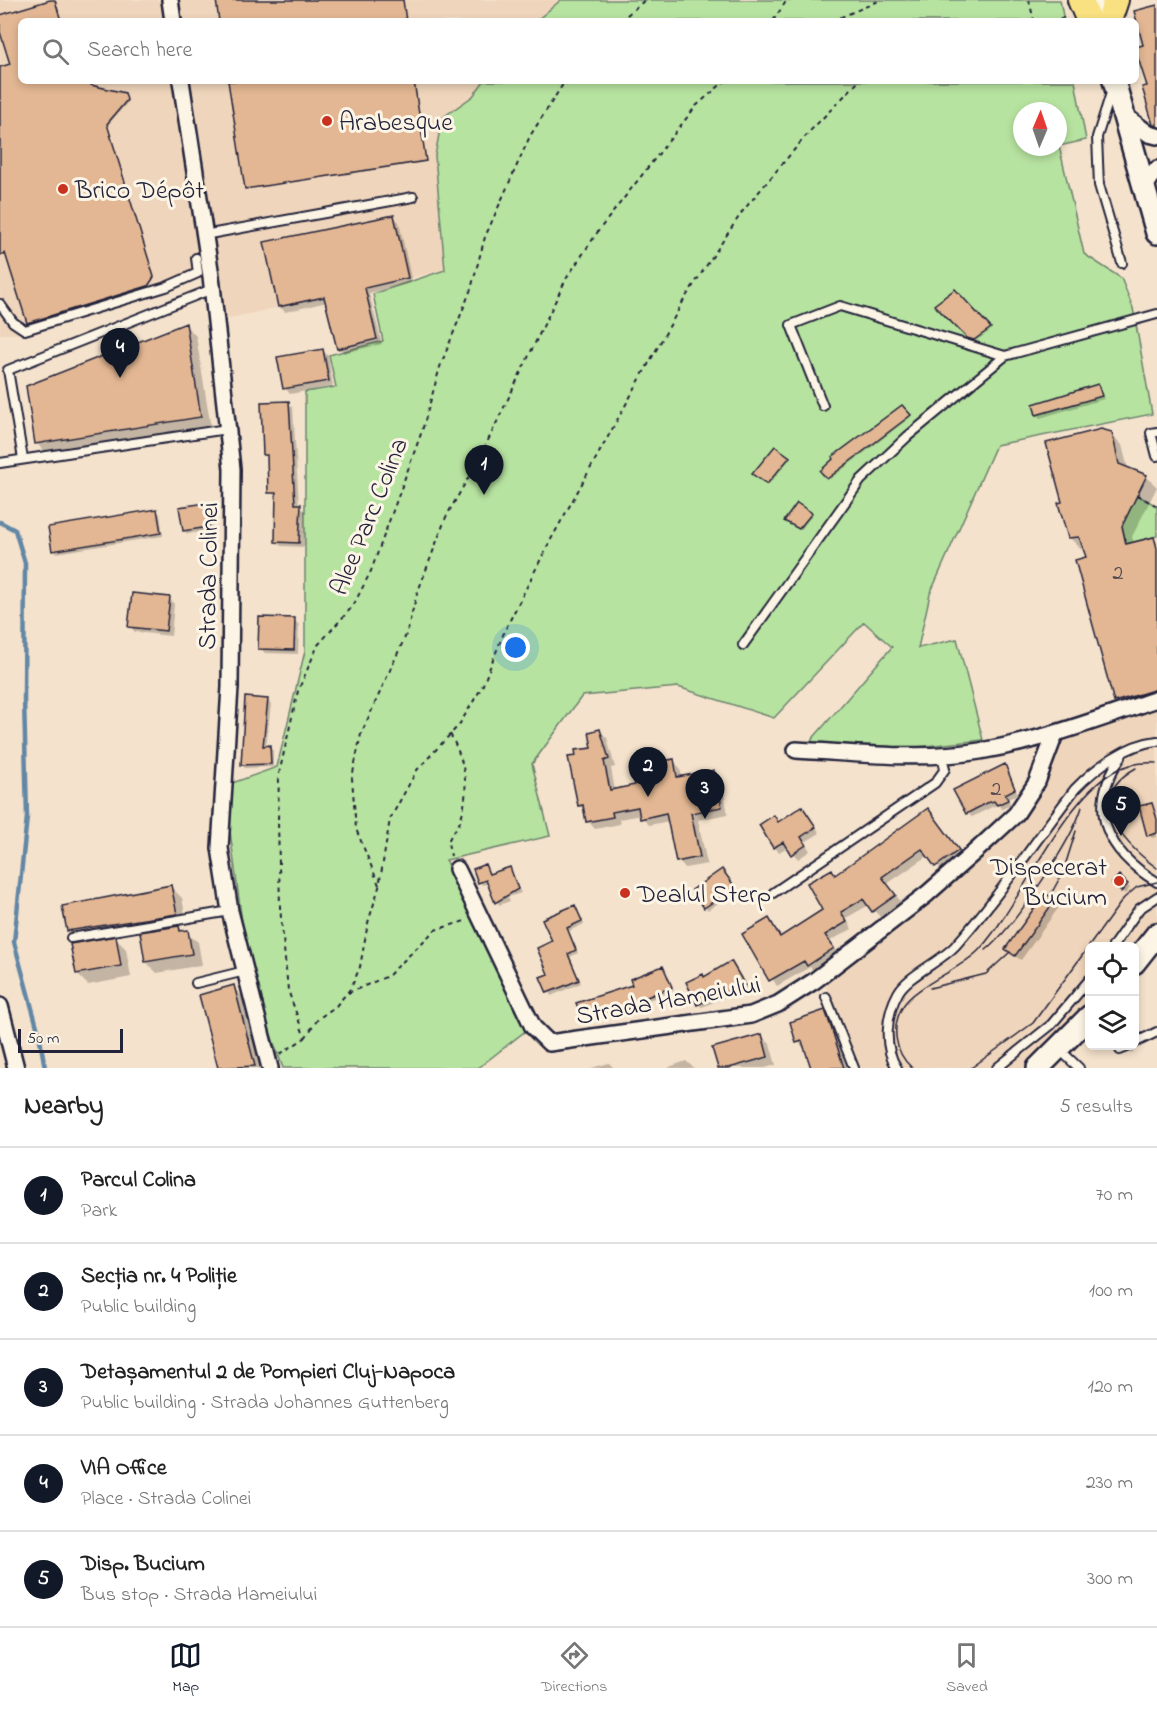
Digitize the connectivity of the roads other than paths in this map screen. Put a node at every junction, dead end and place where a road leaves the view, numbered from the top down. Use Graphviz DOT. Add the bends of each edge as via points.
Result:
graph roads {
  1 [pos="170,0"];
  2 [pos="1098,0"];
  3 [pos="1116,0"];
  4 [pos="173,18"];
  5 [pos="1100,18"];
  6 [pos="1110,18"];
  7 [pos="181,84"];
  8 [pos="1113,84"];
  9 [pos="1115,84"];
  10 [pos="1124,115"];
  11 [pos="1157,136"];
  12 [pos="1157,169"];
  13 [pos="1144,188"];
  14 [pos="413,197"];
  15 [pos="1157,233"];
  16 [pos="204,235"];
  17 [pos="196,258"];
  18 [pos="1122,263"];
  19 [pos="212,289"];
  20 [pos="0,304"];
  21 [pos="1157,307"];
  22 [pos="1157,314"];
  23 [pos="1146,316"];
  24 [pos="1005,356"];
  25 [pos="823,406"];
  26 [pos="227,429"];
  27 [pos="1157,432"];
  28 [pos="1157,456"];
  29 [pos="23,459"];
  30 [pos="0,464"];
  31 [pos="743,645"];
  32 [pos="1157,699"];
  33 [pos="1054,734"];
  34 [pos="1157,741"];
  35 [pos="796,750"];
  36 [pos="942,755"];
  37 [pos="1122,755"];
  38 [pos="457,869"];
  39 [pos="1157,882"];
  40 [pos="773,893"];
  41 [pos="1157,897"];
  42 [pos="230,911"];
  43 [pos="1157,934"];
  44 [pos="71,938"];
  45 [pos="1116,942"];
  46 [pos="1139,957"];
  47 [pos="245,971"];
  48 [pos="196,983"];
  49 [pos="1085,984"];
  50 [pos="826,997"];
  51 [pos="0,1006"];
  52 [pos="1085,1020"];
  53 [pos="1157,1032"];
  54 [pos="1139,1041"];
  55 [pos="1058,1048"];
  56 [pos="269,1065"];
  57 [pos="16,1068"];
  58 [pos="854,1068"];
  59 [pos="897,1068"];
  60 [pos="997,1068"];
  61 [pos="1038,1068"];
  62 [pos="1079,1068"];
  1 -- 4 [label="street"];
  2 -- 5 [label="main road"];
  3 -- 6 [label="main road"];
  7 -- 16 [label="street, Strada Colinei"];
  8 -- 18 [label="lane" via="1097,137 1099,185"];
  9 -- 10 [label="main road"];
  10 -- 11 [label="street"];
  10 -- 13 [label="main road"];
  12 -- 13 [label="street"];
  13 -- 15 [label="main road"];
  14 -- 16 [label="lane"];
  16 -- 19 [label="street, Strada Colinei"];
  17 -- 20 [label="lane" via="198,273 166,287 25,330 13,322"];
  19 -- 26 [label="street, Strada Colinei"];
  19 -- 29 [label="lane" via="8,370"];
  21 -- 23 [label="lane"];
  22 -- 23 [label="lane"];
  23 -- 24 [label="lane"];
  24 -- 25 [label="lane" via="840,306 791,325"];
  24 -- 31 [label="lane" via="861,480"];
  26 -- 29 [label="lane"];
  26 -- 42 [label="street, Strada Colinei" via="232,469 230,687 220,848"];
  27 -- 28 [label="lane" via="1151,433"];
  29 -- 30 [label="lane"];
  32 -- 33 [label="street"];
  33 -- 36 [label="street" via="981,751"];
  33 -- 38 [label="street, Strada Hameiului" via="1037,782 1016,814 1001,828 927,894 813,981 778,1004 751,1015 549,1043 533,1028"];
  34 -- 37 [label="lane"];
  35 -- 36 [label="street"];
  36 -- 40 [label="lane" via="945,769 935,783"];
  37 -- 39 [label="lane" via="1108,784 1106,828 1114,845"];
  37 -- 59 [label="lane" via="1101,765 1075,789 955,946 900,990 893,1002 888,1028 890,1054"];
  41 -- 45 [label="lane" via="1139,909"];
  42 -- 44 [label="lane"];
  42 -- 47 [label="street, Strada Colinei"];
  43 -- 46 [label="main road"];
  47 -- 48 [label="lane"];
  47 -- 56 [label="street, Strada Colinei"];
  49 -- 60 [label="lane" via="1051,1025"];
  50 -- 58 [label="lane"];
  51 -- 57 [label="street"];
  52 -- 55 [label="main road"];
  53 -- 54 [label="lane"];
  55 -- 61 [label="main road"];
  55 -- 62 [label="lane"];
}
